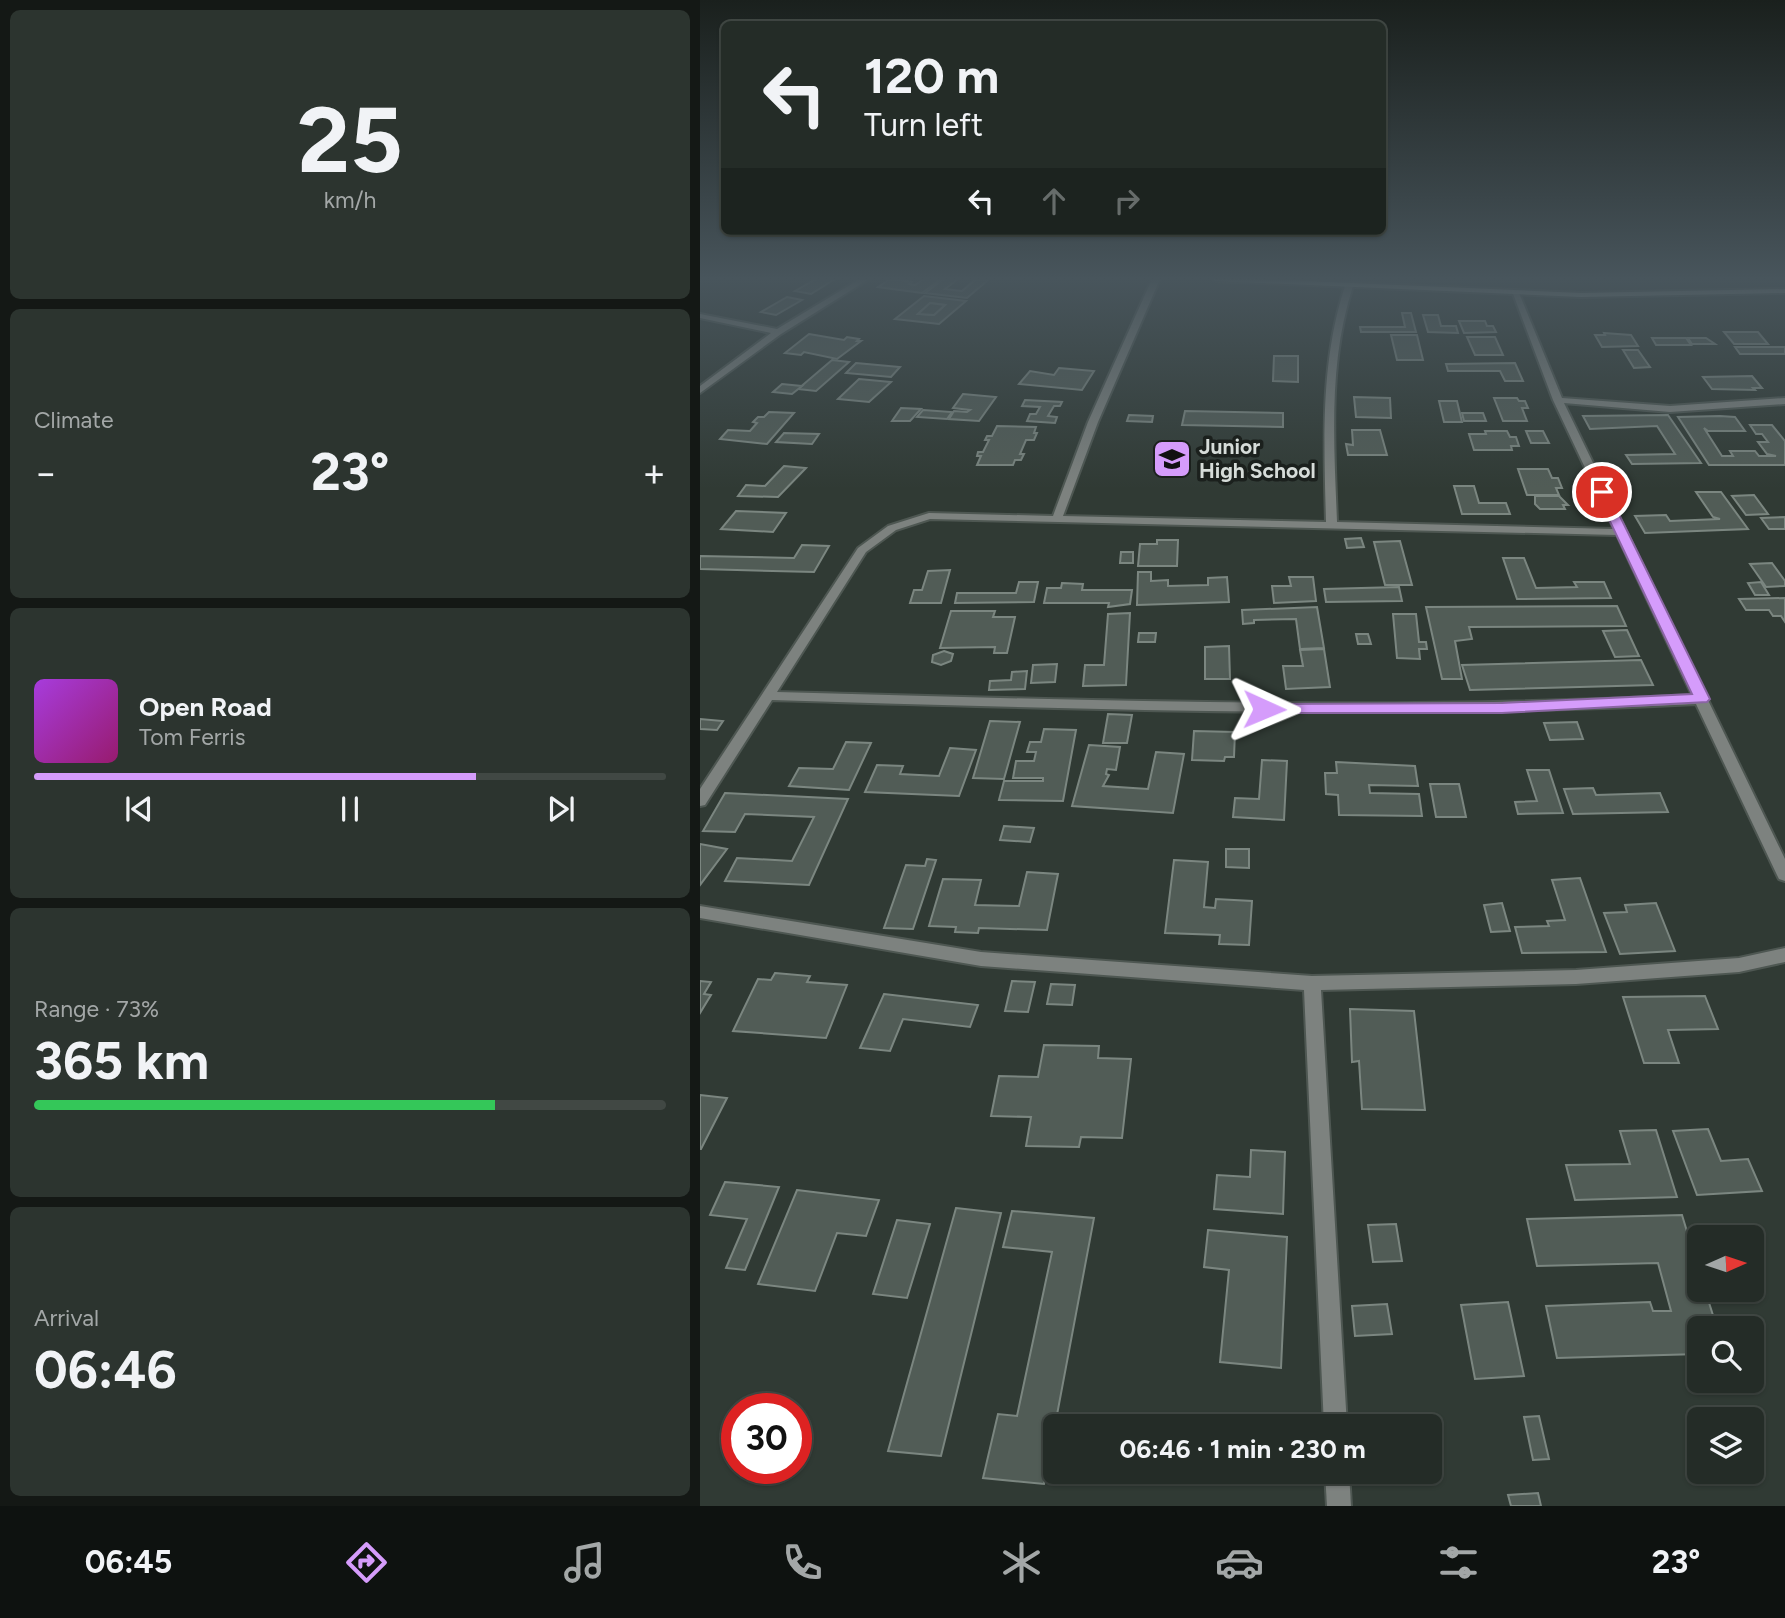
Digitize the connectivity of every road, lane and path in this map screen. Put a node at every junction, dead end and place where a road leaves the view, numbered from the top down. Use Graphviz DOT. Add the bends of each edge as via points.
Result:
graph roads {
  1 [pos="755,349"];
  2 [pos="1125,349"];
  3 [pos="1334,349"];
  4 [pos="1538,349"];
  5 [pos="700,390"];
  6 [pos="1558,400"];
  7 [pos="1780,402"];
  8 [pos="1785,413"];
  9 [pos="1057,518"];
  10 [pos="1332,527"];
  11 [pos="1621,532"];
  12 [pos="770,696"];
  13 [pos="1702,699"];
  14 [pos="700,801"];
  15 [pos="1785,875"];
  16 [pos="700,912"];
  17 [pos="1785,955"];
  18 [pos="1312,983"];
  19 [pos="1334,1414"];
  20 [pos="1338,1484"];
  21 [pos="1339,1506"];
  1 -- 5 [label="street"];
  2 -- 9 [label="street"];
  3 -- 10 [label="street" via="1329,434"];
  4 -- 6 [label="street"];
  6 -- 7 [label="street" via="1670,409"];
  6 -- 11 [label="street"];
  7 -- 8 [label="street"];
  9 -- 10 [label="street"];
  9 -- 12 [label="street" via="929,516 892,528 862,550"];
  10 -- 11 [label="street"];
  11 -- 13 [label="street"];
  12 -- 13 [label="street" via="1315,710"];
  12 -- 14 [label="street"];
  13 -- 15 [label="street"];
  16 -- 18 [label="street" via="981,959"];
  17 -- 18 [label="street" via="1739,965 1576,977"];
  18 -- 19 [label="street"];
  20 -- 21 [label="street"];
}
